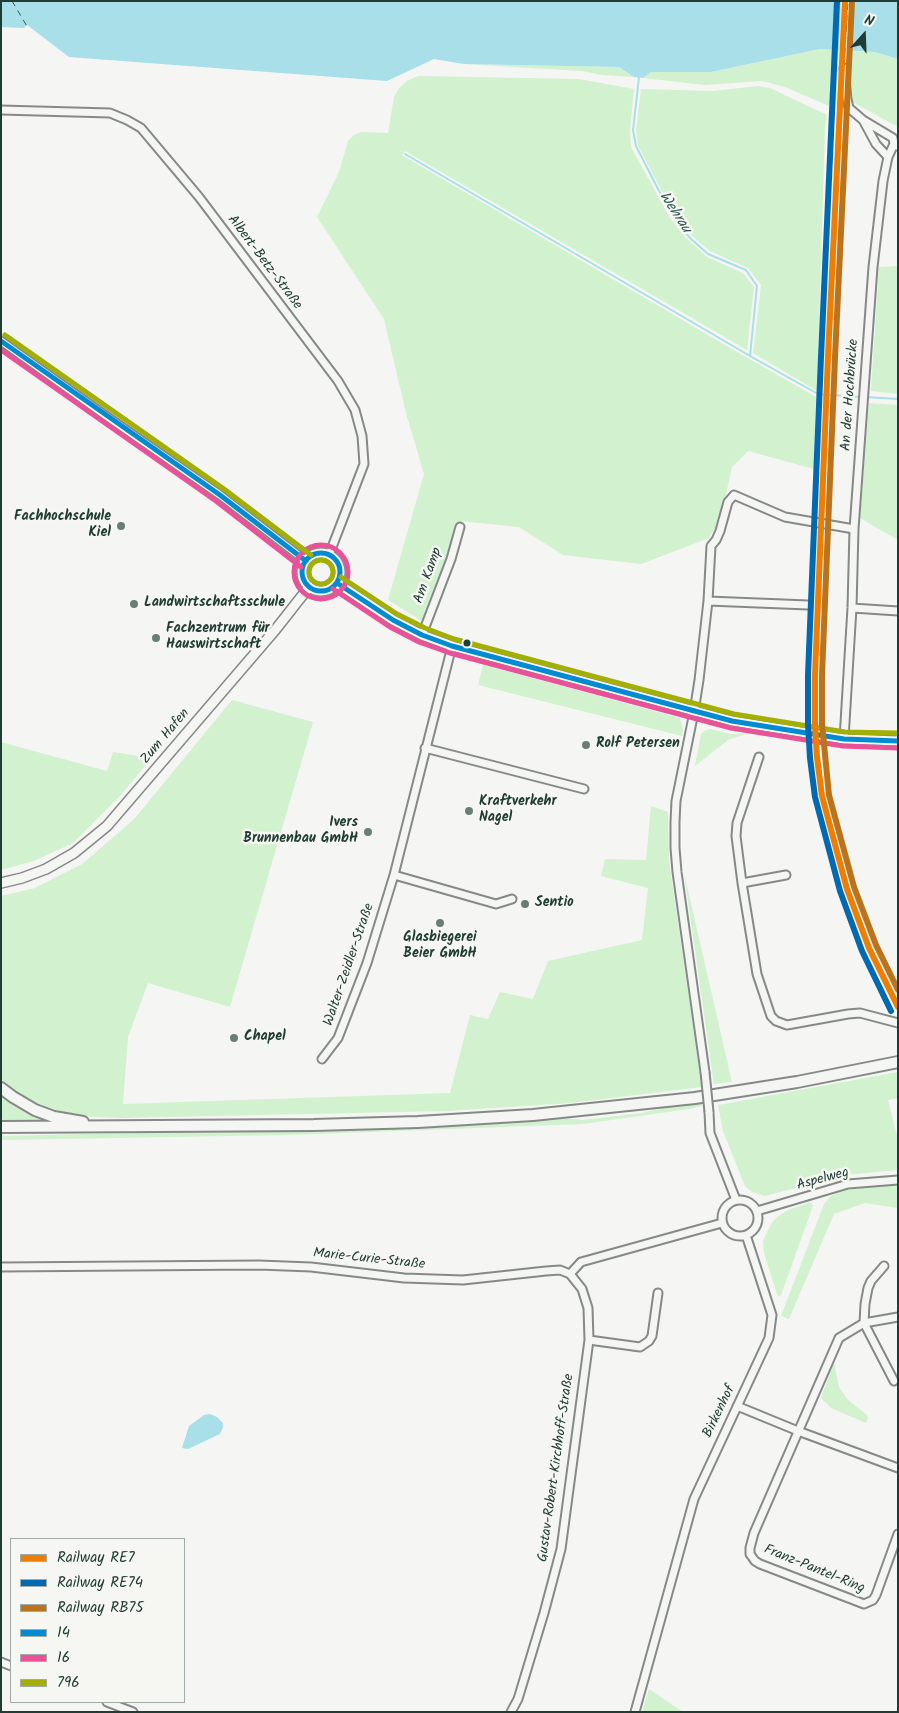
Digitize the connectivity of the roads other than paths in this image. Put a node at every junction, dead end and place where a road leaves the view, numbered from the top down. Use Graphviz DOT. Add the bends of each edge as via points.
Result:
graph roads {
  1 [pos="844,68"];
  2 [pos="1,110"];
  3 [pos="863,120"];
  4 [pos="896,145"];
  5 [pos="888,157"];
  6 [pos="1,341"];
  7 [pos="460,527"];
  8 [pos="854,529"];
  9 [pos="329,555"];
  10 [pos="306,561"];
  11 [pos="337,583"];
  12 [pos="309,587"];
  13 [pos="708,601"];
  14 [pos="808,605"];
  15 [pos="852,608"];
  16 [pos="898,611"];
  17 [pos="422,635"];
  18 [pos="452,646"];
  19 [pos="694,712"];
  20 [pos="844,739"];
  21 [pos="898,741"];
  22 [pos="425,748"];
  23 [pos="759,757"];
  24 [pos="584,789"];
  25 [pos="394,875"];
  26 [pos="786,875"];
  27 [pos="742,882"];
  28 [pos="1,883"];
  29 [pos="512,899"];
  30 [pos="898,1023"];
  31 [pos="322,1059"];
  32 [pos="898,1062"];
  33 [pos="1,1088"];
  34 [pos="1,1127"];
  35 [pos="129,1127"];
  36 [pos="898,1180"];
  37 [pos="736,1200"];
  38 [pos="757,1211"];
  39 [pos="722,1223"];
  40 [pos="746,1235"];
  41 [pos="884,1266"];
  42 [pos="1,1267"];
  43 [pos="570,1274"];
  44 [pos="658,1293"];
  45 [pos="898,1317"];
  46 [pos="864,1323"];
  47 [pos="589,1340"];
  48 [pos="894,1381"];
  49 [pos="737,1406"];
  50 [pos="798,1431"];
  51 [pos="898,1468"];
  52 [pos="898,1534"];
  53 [pos="110,1703"];
  54 [pos="133,1712"];
  55 [pos="511,1712"];
  56 [pos="635,1712"];
  1 -- 3 [label="street" via="849,108"];
  2 -- 9 [label="street, Albert-Betz-Straße" via="110,114 141,128 199,197 338,381 355,410 362,436 364,464"];
  3 -- 4 [label="street" via="892,138"];
  3 -- 5 [label="street" via="876,144"];
  4 -- 5 [label="street, An der Hochbrücke"];
  5 -- 8 [label="street, An der Hochbrücke" via="873,267"];
  6 -- 10 [label="street" via="220,495"];
  7 -- 17 [label="street, Am Kamp"];
  8 -- 13 [label="street" via="785,517 734,495 728,502 720,531 711,546"];
  8 -- 15 [label="street, An der Hochbrücke"];
  9 -- 10 [label="main road" via="318,554"];
  9 -- 11 [label="main road" via="339,564"];
  10 -- 12 [label="main road" via="302,571"];
  11 -- 12 [label="main road" via="327,591"];
  11 -- 17 [label="main road"];
  12 -- 28 [label="main road, Zum Hafen" via="107,826 74,853 46,869"];
  13 -- 14 [label="street"];
  13 -- 19 [label="street"];
  15 -- 16 [label="street"];
  15 -- 20 [label="street, An der Hochbrücke"];
  17 -- 18 [label="main road"];
  18 -- 19 [label="main road"];
  18 -- 22 [label="street, Walter-Zeidler-Straße"];
  19 -- 20 [label="main road"];
  19 -- 37 [label="street, bridge" via="676,801 675,848 710,1133"];
  20 -- 21 [label="main road"];
  22 -- 24 [label="street"];
  22 -- 25 [label="street, Walter-Zeidler-Straße"];
  23 -- 27 [label="street" via="736,836"];
  25 -- 29 [label="street" via="496,904"];
  25 -- 31 [label="street, Walter-Zeidler-Straße" via="367,963 338,1038"];
  26 -- 27 [label="street"];
  27 -- 30 [label="street" via="757,974 771,1016 776,1021 787,1026 860,1013"];
  32 -- 35 [label="highway" via="694,1098 533,1115 418,1122"];
  33 -- 35 [label="highway" via="21,1102 54,1117"];
  34 -- 35 [label="highway"];
  36 -- 38 [label="street, Aspelweg" via="848,1184"];
  37 -- 38 [label="street" via="746,1200"];
  37 -- 39 [label="street" via="725,1206"];
  38 -- 40 [label="street" via="756,1227"];
  39 -- 40 [label="street" via="733,1236"];
  39 -- 43 [label="street" via="581,1262"];
  40 -- 49 [label="street, Birkenhof" via="772,1322 765,1348"];
  41 -- 46 [label="street" via="868,1288"];
  42 -- 43 [label="street, Marie-Curie-Straße" via="258,1264 404,1278 463,1280 560,1270"];
  43 -- 47 [label="street, Gustav-Robert-Kirchhoff-Straße" via="582,1289 588,1308"];
  44 -- 47 [label="street" via="649,1341 640,1347"];
  45 -- 46 [label="street, Franz-Pantel-Ring"];
  46 -- 48 [label="street"];
  46 -- 50 [label="street, Franz-Pantel-Ring" via="839,1338"];
  47 -- 55 [label="street, Gustav-Robert-Kirchhoff-Straße" via="561,1549 518,1699"];
  49 -- 50 [label="street"];
  49 -- 56 [label="street, Birkenhof" via="694,1498"];
  50 -- 51 [label="street"];
  50 -- 52 [label="street, Franz-Pantel-Ring" via="754,1533 750,1554 754,1561 864,1604 873,1600 876,1594"];
  53 -- 54 [label="street"];
}
